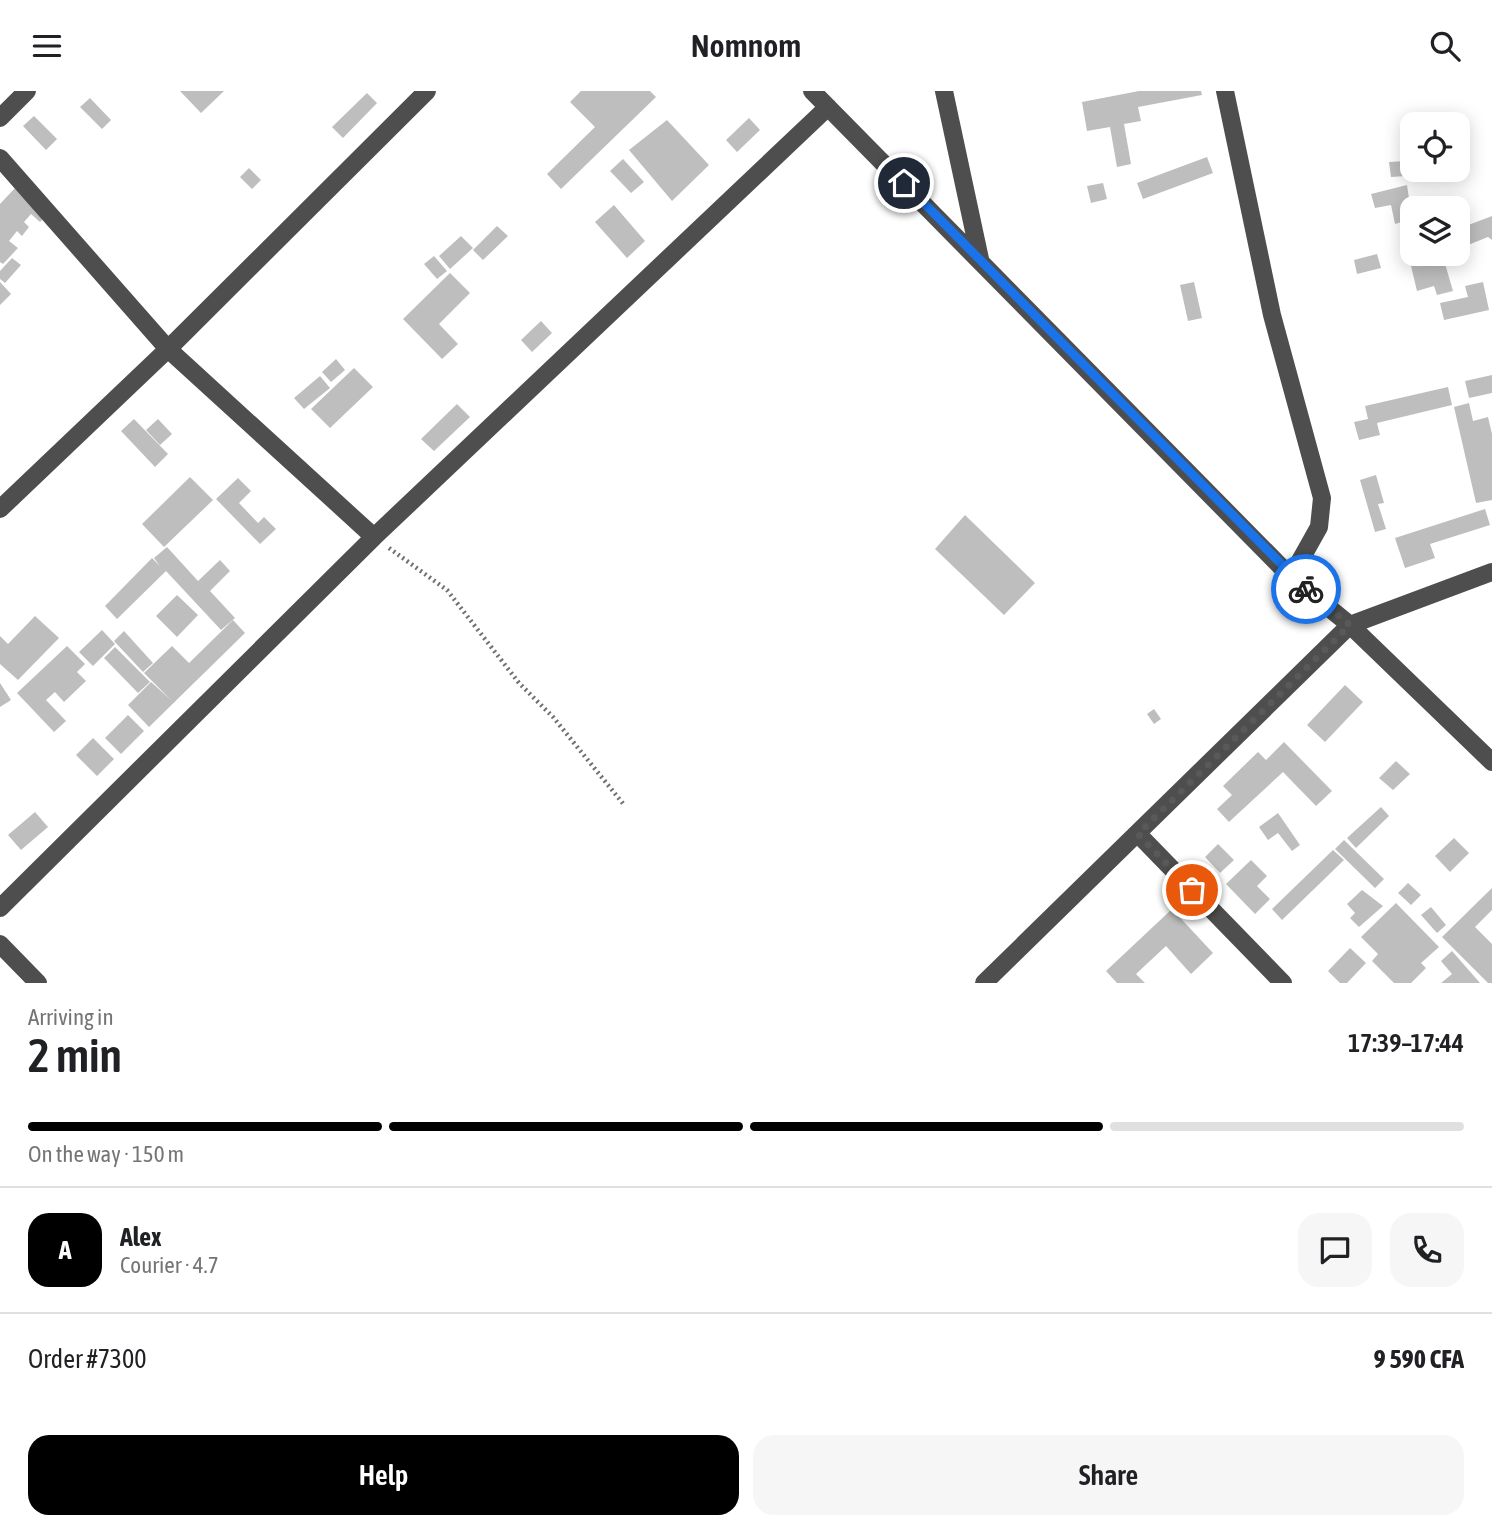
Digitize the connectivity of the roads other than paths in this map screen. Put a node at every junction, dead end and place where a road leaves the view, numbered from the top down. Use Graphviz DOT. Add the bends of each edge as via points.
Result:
graph roads {
  1 [pos="27,91"];
  2 [pos="427,91"];
  3 [pos="811,91"];
  4 [pos="944,91"];
  5 [pos="1226,91"];
  6 [pos="828,107"];
  7 [pos="0,118"];
  8 [pos="0,158"];
  9 [pos="981,260"];
  10 [pos="168,349"];
  11 [pos="0,509"];
  12 [pos="374,537"];
  13 [pos="1492,572"];
  14 [pos="1292,577"];
  15 [pos="1350,625"];
  16 [pos="1492,762"];
  17 [pos="1138,834"];
  18 [pos="0,908"];
  19 [pos="0,944"];
  20 [pos="37,983"];
  21 [pos="984,983"];
  22 [pos="1283,983"];
  1 -- 7 [label="street"];
  2 -- 10 [label="street"];
  3 -- 6 [label="street"];
  4 -- 9 [label="street"];
  5 -- 14 [label="street" via="1272,315 1322,498 1319,527"];
  6 -- 9 [label="street"];
  6 -- 12 [label="street"];
  8 -- 10 [label="street"];
  9 -- 14 [label="street"];
  10 -- 11 [label="street"];
  10 -- 12 [label="street"];
  12 -- 18 [label="street"];
  13 -- 15 [label="street"];
  14 -- 15 [label="street"];
  15 -- 16 [label="street"];
  15 -- 17 [label="street"];
  17 -- 21 [label="street"];
  17 -- 22 [label="street"];
  19 -- 20 [label="street"];
}
